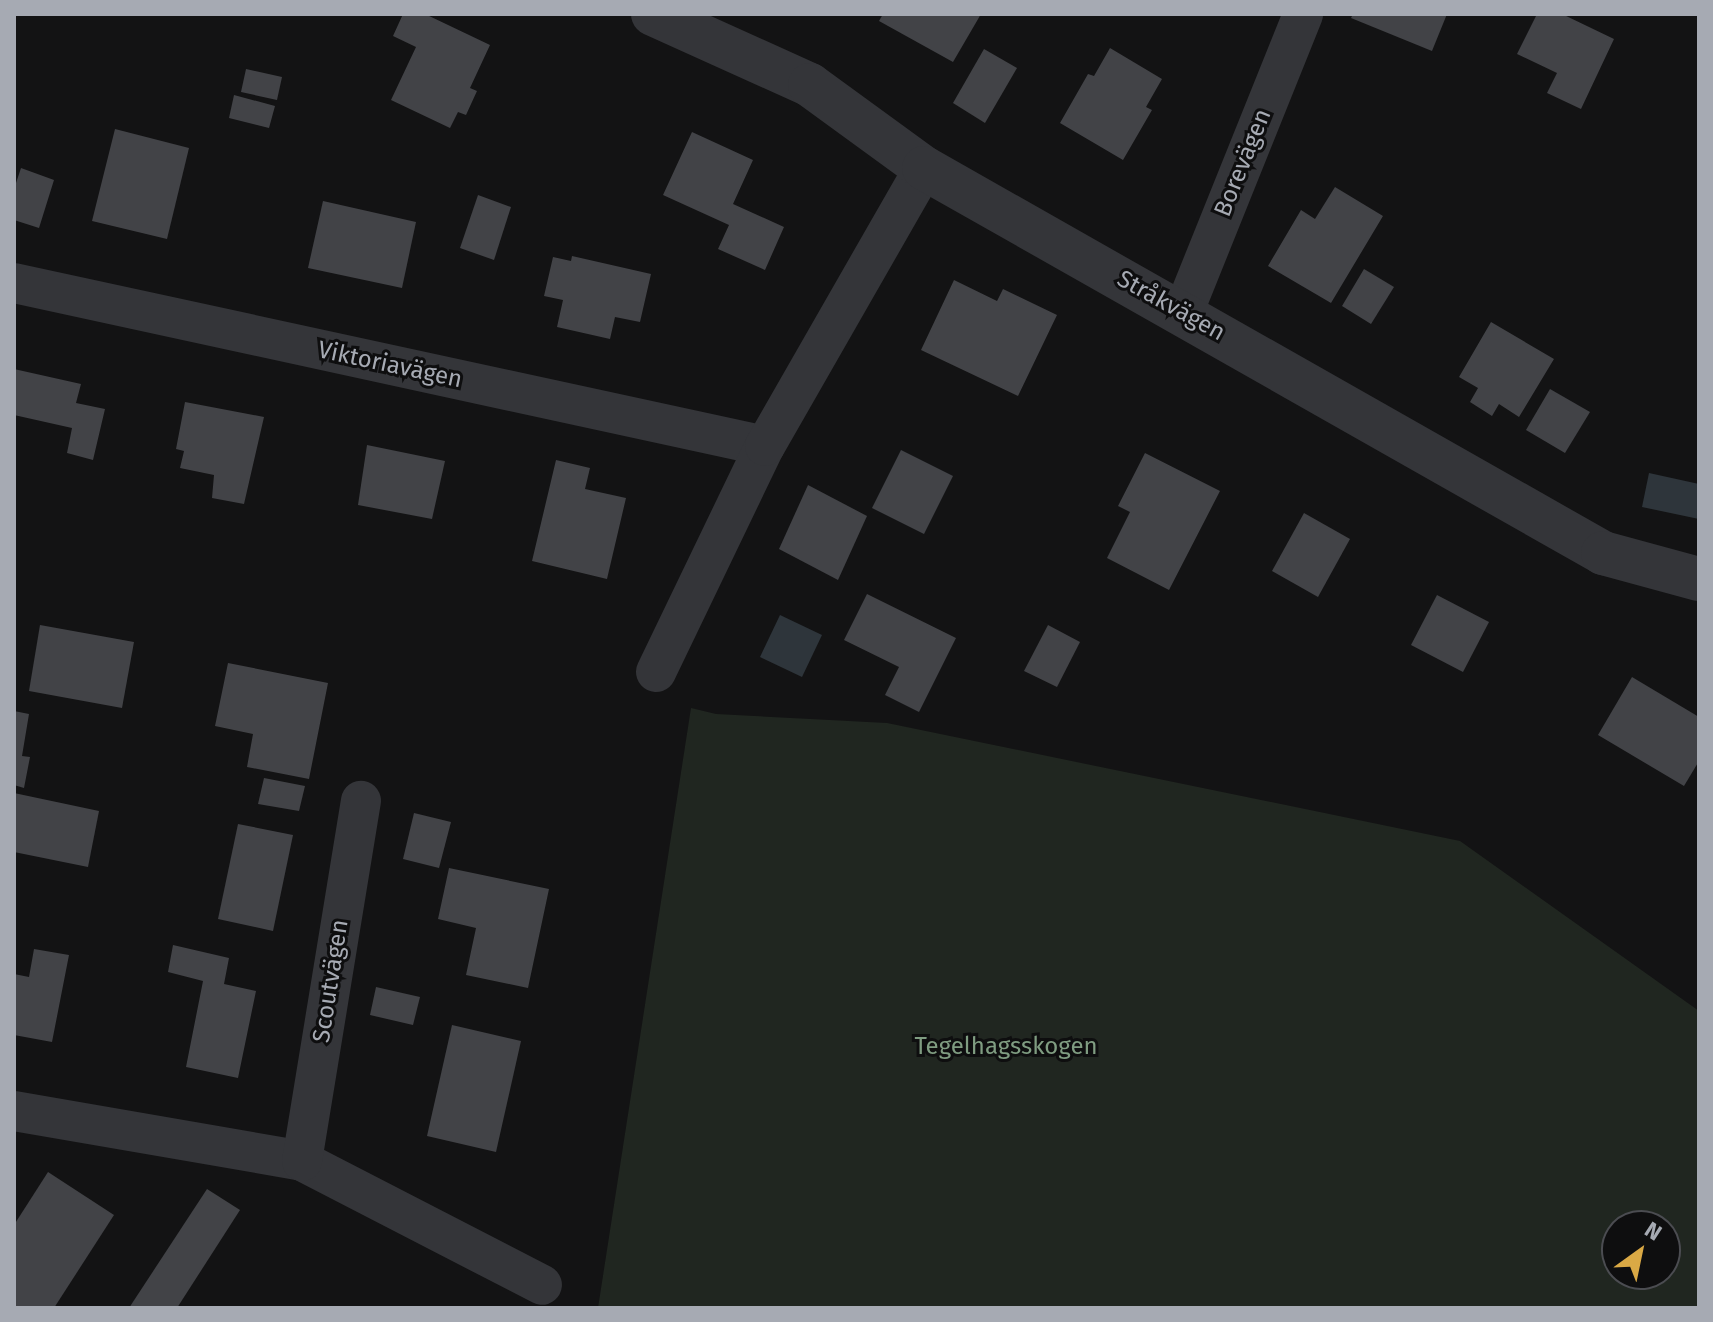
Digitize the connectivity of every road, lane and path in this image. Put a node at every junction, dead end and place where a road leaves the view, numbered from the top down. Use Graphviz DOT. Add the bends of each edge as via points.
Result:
graph roads {
  1 [pos="653,14"];
  2 [pos="1303,14"];
  3 [pos="924,168"];
  4 [pos="14,283"];
  5 [pos="1183,313"];
  6 [pos="765,446"];
  7 [pos="1699,579"];
  8 [pos="656,672"];
  9 [pos="361,801"];
  10 [pos="14,1111"];
  11 [pos="302,1161"];
  12 [pos="542,1285"];
  1 -- 3 [label="street, Stråkvägen" via="810,85"];
  2 -- 5 [label="street, Borevägen"];
  3 -- 5 [label="street, Stråkvägen"];
  3 -- 6 [label="street"];
  4 -- 6 [label="street, Viktoriavägen"];
  5 -- 7 [label="street, Stråkvägen" via="1603,553"];
  6 -- 8 [label="street"];
  9 -- 11 [label="street, Scoutvägen"];
  10 -- 11 [label="street"];
  11 -- 12 [label="street"];
}
